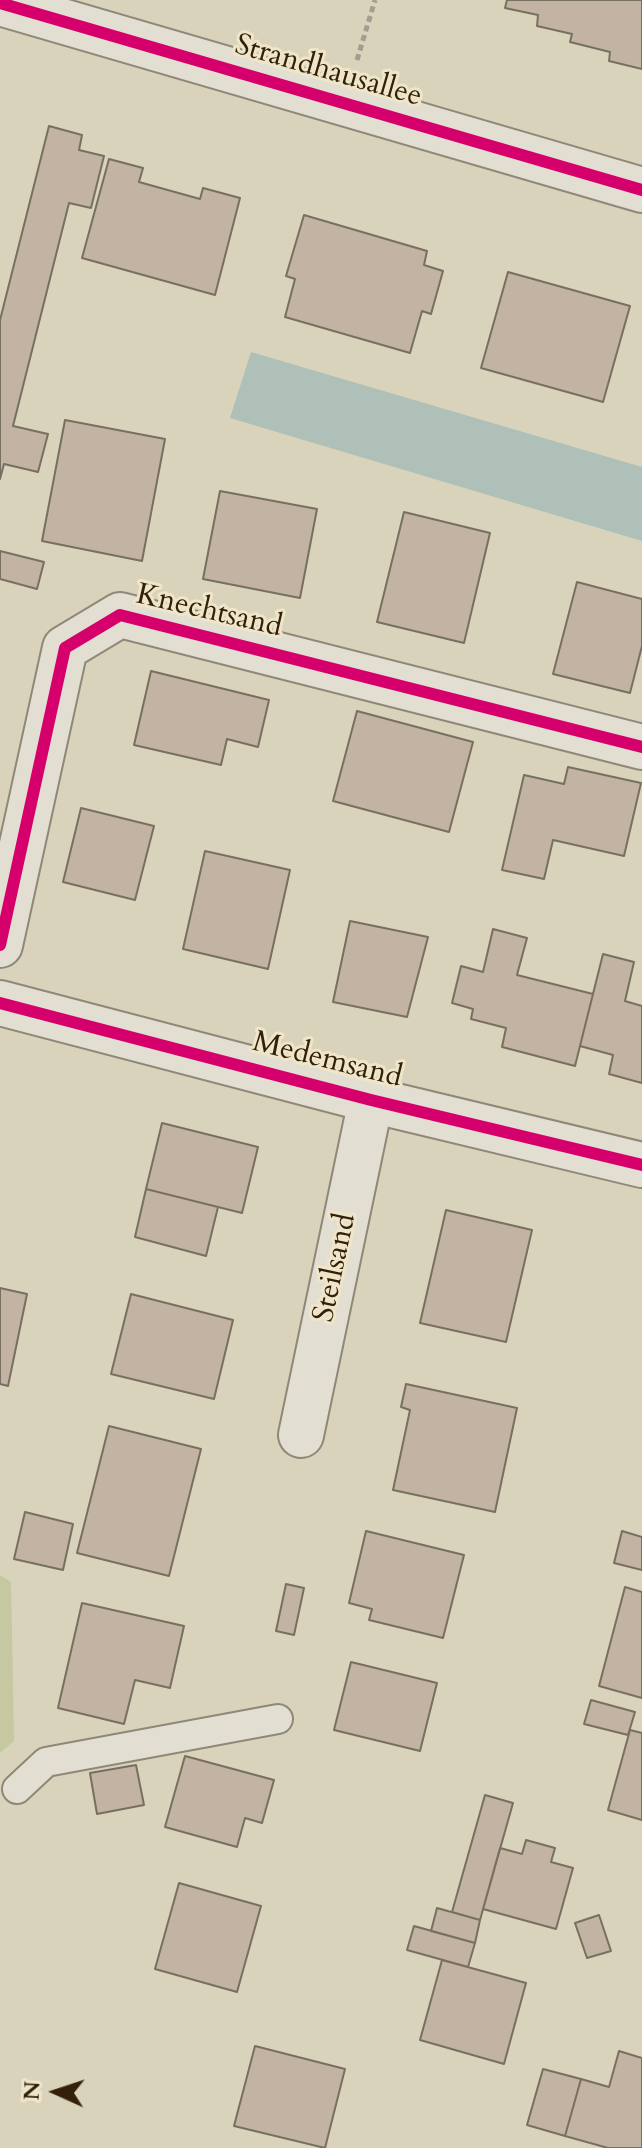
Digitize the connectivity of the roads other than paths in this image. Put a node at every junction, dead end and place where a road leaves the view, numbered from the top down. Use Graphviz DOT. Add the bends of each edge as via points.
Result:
graph roads {
  1 [pos="0,3"];
  2 [pos="642,190"];
  3 [pos="642,747"];
  4 [pos="0,945"];
  5 [pos="0,1003"];
  6 [pos="371,1100"];
  7 [pos="642,1165"];
  8 [pos="301,1435"];
  9 [pos="278,1719"];
  10 [pos="17,1789"];
  1 -- 2 [label="street, Strandhausallee"];
  3 -- 4 [label="street, Knechtsand" via="120,615 65,648"];
  5 -- 6 [label="street, Medemsand"];
  6 -- 7 [label="street, Medemsand"];
  6 -- 8 [label="street, Steilsand"];
  9 -- 10 [label="lane" via="46,1762"];
}
